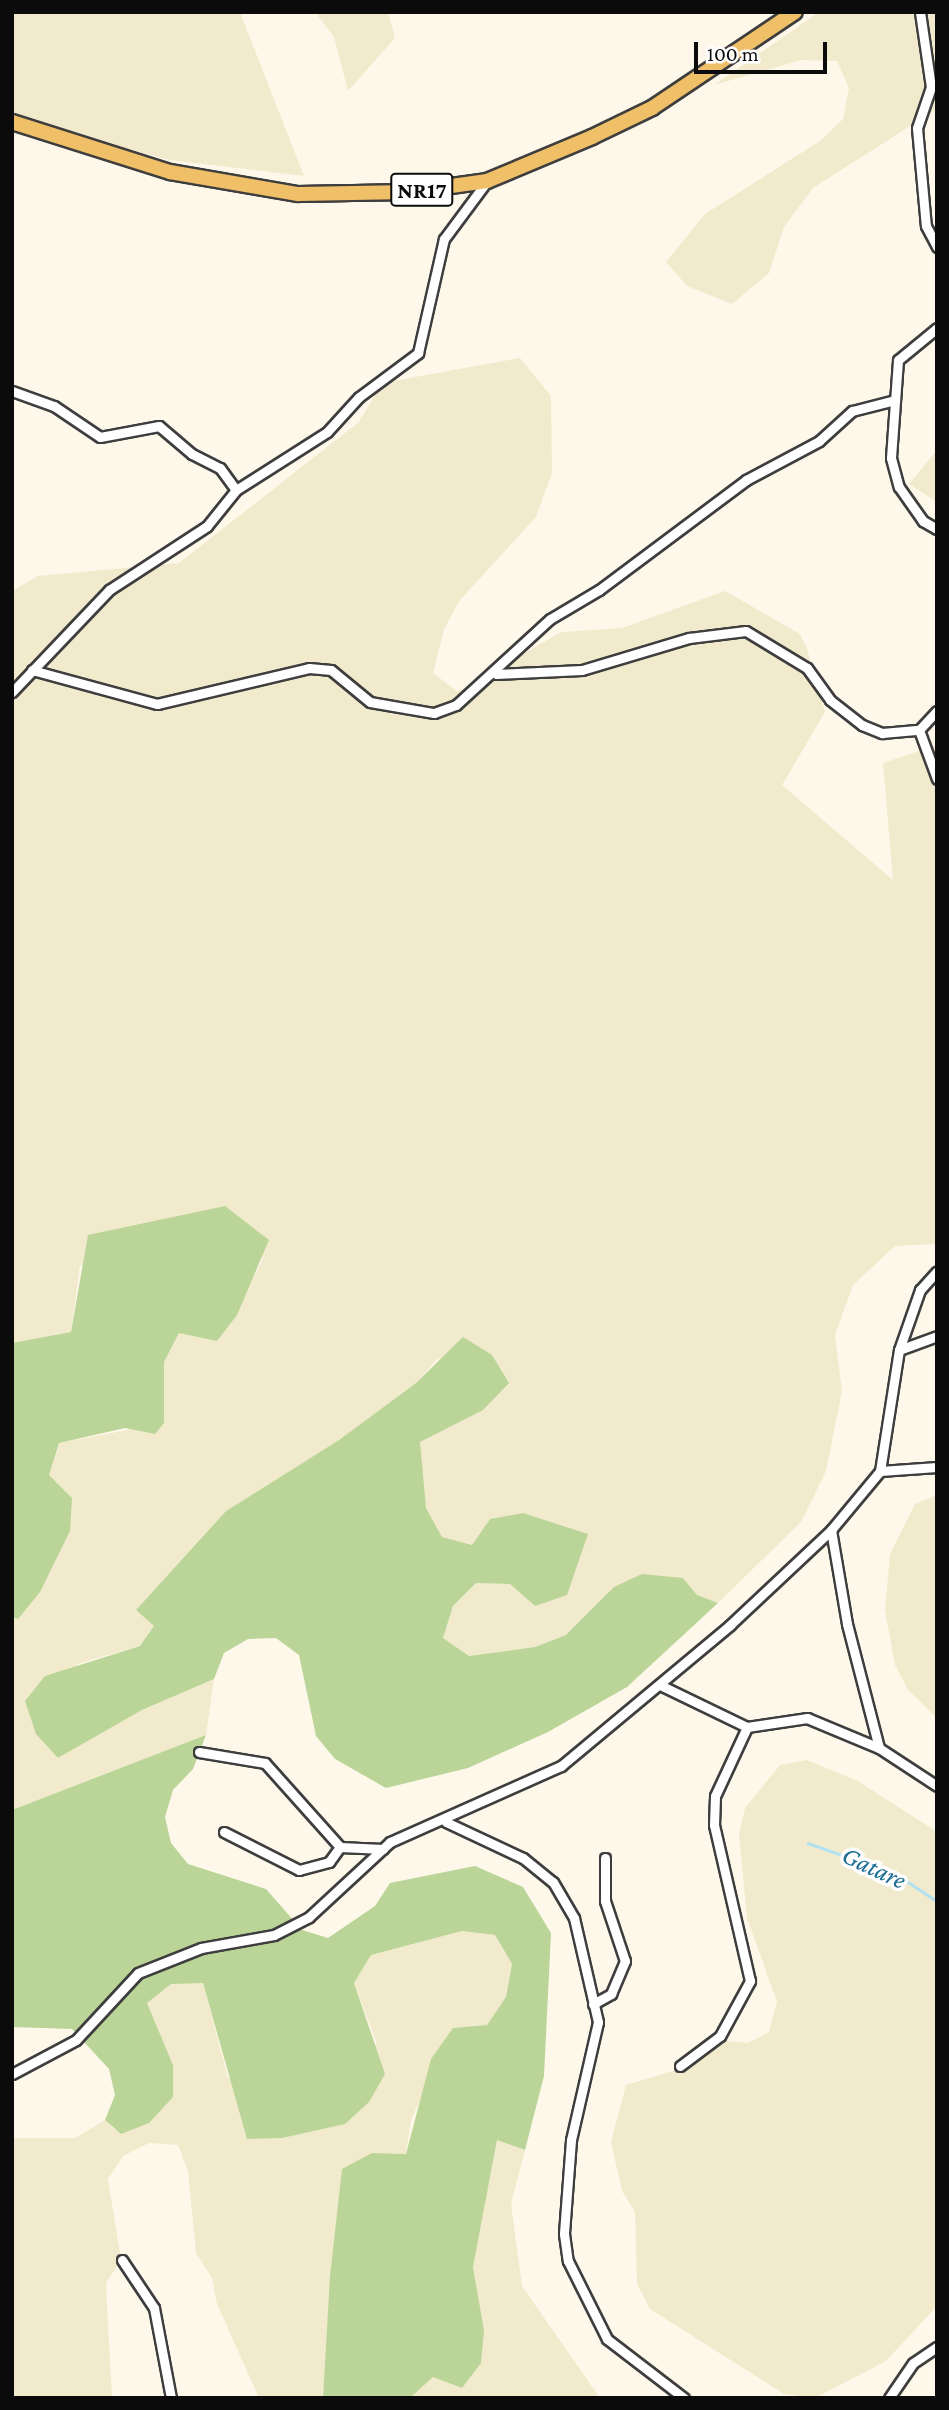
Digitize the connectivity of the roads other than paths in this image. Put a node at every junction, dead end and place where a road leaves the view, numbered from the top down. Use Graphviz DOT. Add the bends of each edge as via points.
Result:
graph roads {
  1 [pos="795,12"];
  2 [pos="920,12"];
  3 [pos="12,122"];
  4 [pos="487,181"];
  5 [pos="937,247"];
  6 [pos="937,328"];
  7 [pos="12,391"];
  8 [pos="895,400"];
  9 [pos="236,490"];
  10 [pos="937,529"];
  11 [pos="32,670"];
  12 [pos="496,674"];
  13 [pos="12,692"];
  14 [pos="937,711"];
  15 [pos="919,730"];
  16 [pos="937,779"];
  17 [pos="937,1272"];
  18 [pos="937,1336"];
  19 [pos="899,1350"];
  20 [pos="937,1468"];
  21 [pos="880,1472"];
  22 [pos="831,1530"];
  23 [pos="660,1685"];
  24 [pos="747,1727"];
  25 [pos="879,1748"];
  26 [pos="200,1752"];
  27 [pos="937,1786"];
  28 [pos="446,1822"];
  29 [pos="224,1832"];
  30 [pos="340,1847"];
  31 [pos="383,1849"];
  32 [pos="605,1858"];
  33 [pos="593,2004"];
  34 [pos="680,2066"];
  35 [pos="12,2074"];
  36 [pos="122,2260"];
  37 [pos="937,2347"];
  38 [pos="171,2398"];
  39 [pos="684,2398"];
  40 [pos="889,2398"];
  1 -- 4 [label="main road, NR17" via="652,108"];
  2 -- 5 [label="street" via="931,76 917,128 926,226"];
  3 -- 4 [label="main road, NR17" via="170,172 298,194 408,192"];
  4 -- 9 [label="street" via="444,239 418,353 359,397 327,432"];
  6 -- 8 [label="street" via="902,353"];
  7 -- 9 [label="street" via="54,406 100,437 159,426 192,454 220,468"];
  8 -- 10 [label="street" via="892,471 923,521"];
  8 -- 12 [label="street" via="852,411 819,441 746,480 599,590 550,619"];
  9 -- 11 [label="street" via="206,526 109,590"];
  11 -- 12 [label="street" via="157,704 309,668 331,670 370,702 434,713"];
  11 -- 13 [label="street"];
  12 -- 15 [label="street" via="582,670 689,638 746,631 807,668 830,699 862,725 882,733"];
  14 -- 15 [label="street"];
  15 -- 16 [label="street"];
  17 -- 19 [label="street" via="920,1290"];
  18 -- 19 [label="street"];
  19 -- 21 [label="street"];
  20 -- 21 [label="street"];
  21 -- 22 [label="street"];
  22 -- 23 [label="street"];
  22 -- 25 [label="street" via="847,1624"];
  23 -- 24 [label="street"];
  23 -- 28 [label="street" via="582,1753"];
  24 -- 25 [label="street" via="807,1718"];
  24 -- 34 [label="street" via="715,1796 714,1825 750,1981 720,2036"];
  25 -- 27 [label="street"];
  26 -- 30 [label="street" via="265,1763"];
  28 -- 31 [label="street"];
  28 -- 33 [label="street" via="499,1843 561,1892 574,1918"];
  29 -- 30 [label="street" via="299,1870 329,1862"];
  30 -- 31 [label="street"];
  31 -- 35 [label="street" via="309,1917 274,1935 201,1948 138,1973 76,2040"];
  32 -- 33 [label="street" via="605,1901 625,1961 611,1994"];
  33 -- 39 [label="street" via="598,2022 571,2140 564,2234 568,2261 607,2339"];
  36 -- 38 [label="street" via="154,2308"];
  37 -- 40 [label="street" via="913,2363"];
}
